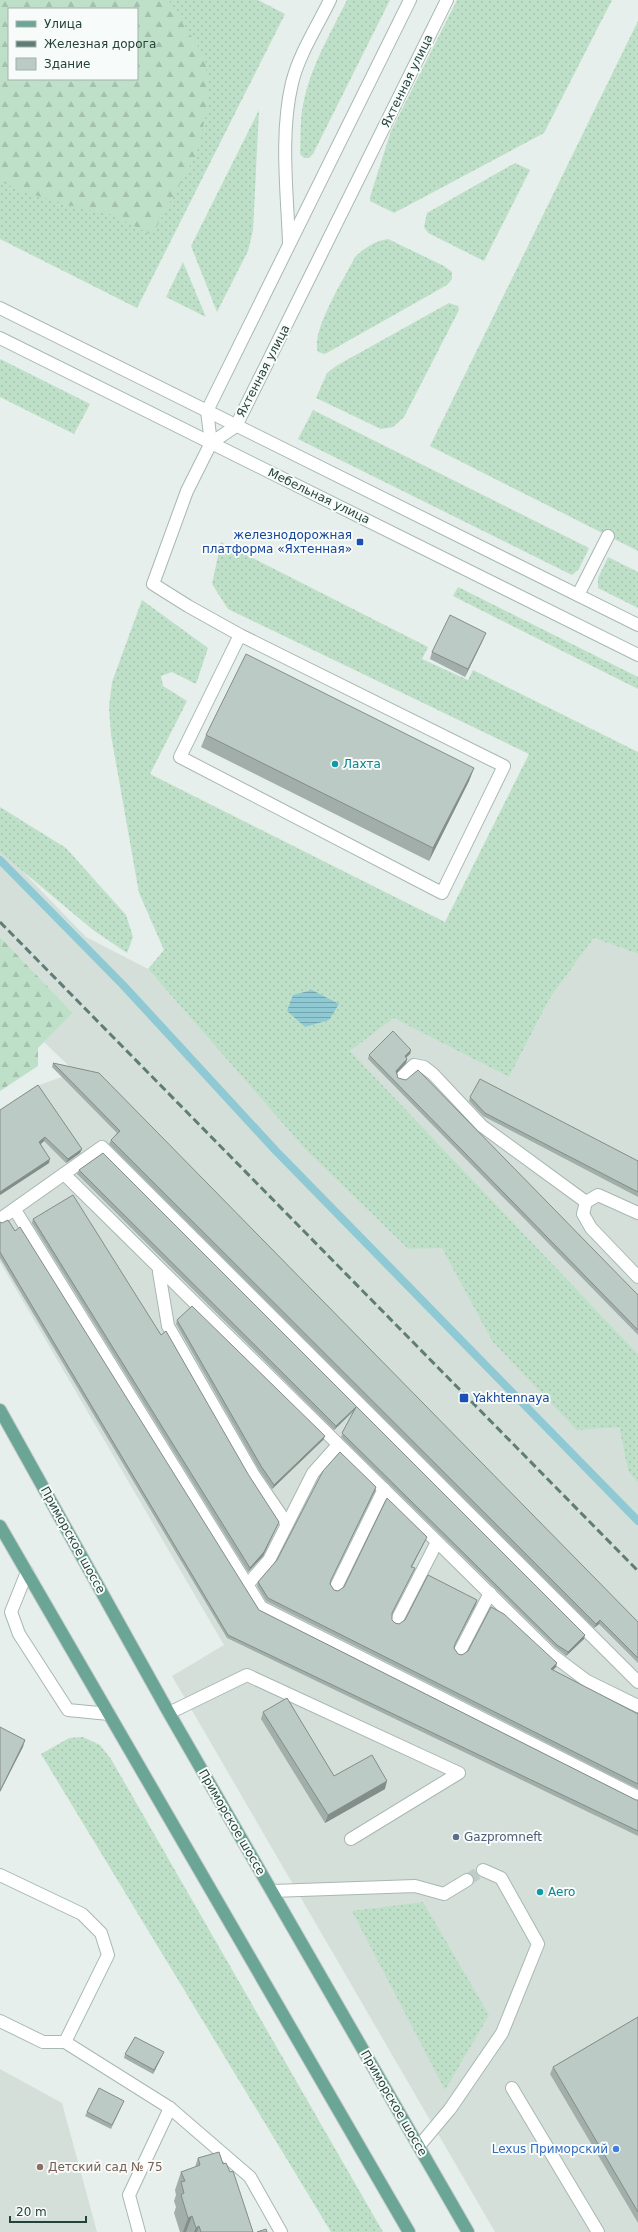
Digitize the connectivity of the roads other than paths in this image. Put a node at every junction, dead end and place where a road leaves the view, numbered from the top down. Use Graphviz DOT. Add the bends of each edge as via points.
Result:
graph roads {
  1 [pos="330,0"];
  2 [pos="410,0"];
  3 [pos="447,0"];
  4 [pos="289,244"];
  5 [pos="0,308"];
  6 [pos="0,338"];
  7 [pos="207,411"];
  8 [pos="236,426"];
  9 [pos="211,443"];
  10 [pos="608,536"];
  11 [pos="578,595"];
  12 [pos="638,625"];
  13 [pos="240,635"];
  14 [pos="638,655"];
  15 [pos="402,1077"];
  16 [pos="64,1174"];
  17 [pos="586,1202"];
  18 [pos="15,1210"];
  19 [pos="638,1213"];
  20 [pos="0,1219"];
  21 [pos="159,1272"];
  22 [pos="638,1278"];
  23 [pos="0,1410"];
  24 [pos="338,1445"];
  25 [pos="384,1489"];
  26 [pos="287,1524"];
  27 [pos="0,1526"];
  28 [pos="438,1542"];
  29 [pos="27,1572"];
  30 [pos="247,1585"];
  31 [pos="336,1587"];
  32 [pos="490,1593"];
  33 [pos="398,1620"];
  34 [pos="460,1650"];
  35 [pos="638,1682"];
  36 [pos="638,1706"];
  37 [pos="169,1713"];
  38 [pos="109,1714"];
  39 [pos="638,1797"];
  40 [pos="351,1839"];
  41 [pos="483,1870"];
  42 [pos="0,1875"];
  43 [pos="467,1880"];
  44 [pos="272,1891"];
  45 [pos="0,2021"];
  46 [pos="65,2042"];
  47 [pos="512,2088"];
  48 [pos="170,2108"];
  49 [pos="419,2146"];
  50 [pos="139,2232"];
  51 [pos="282,2232"];
  52 [pos="410,2232"];
  53 [pos="468,2232"];
  54 [pos="598,2232"];
  1 -- 4 [label="street" via="292,82 286,115"];
  2 -- 4 [label="street"];
  3 -- 8 [label="street, Яхтенная улица"];
  4 -- 7 [label="street"];
  5 -- 7 [label="street"];
  6 -- 9 [label="street, Мебельная улица"];
  7 -- 8 [label="street"];
  7 -- 9 [label="street"];
  8 -- 9 [label="street, Яхтенная улица"];
  8 -- 11 [label="street"];
  9 -- 13 [label="street" via="187,491 154,584"];
  9 -- 14 [label="street, Мебельная улица"];
  10 -- 11 [label="street"];
  11 -- 12 [label="street"];
  13 -- 13 [label="street" via="504,766 442,893 180,757"];
  15 -- 17 [label="street" via="414,1065 424,1067 482,1126"];
  16 -- 18 [label="street"];
  16 -- 24 [label="street"];
  16 -- 35 [label="street" via="102,1147"];
  17 -- 19 [label="street" via="598,1195"];
  17 -- 22 [label="street" via="583,1214 591,1228"];
  18 -- 20 [label="street"];
  18 -- 30 [label="street"];
  21 -- 26 [label="street" via="168,1326 253,1474"];
  23 -- 37 [label="main road, Приморское шоссе"];
  24 -- 25 [label="street"];
  24 -- 26 [label="street" via="313,1473"];
  25 -- 28 [label="street"];
  25 -- 31 [label="street"];
  26 -- 30 [label="street" via="269,1560"];
  27 -- 29 [label="main road"];
  28 -- 32 [label="street"];
  28 -- 33 [label="street"];
  29 -- 38 [label="main road"];
  29 -- 38 [label="street" via="10,1612 19,1634 68,1710"];
  30 -- 39 [label="street" via="261,1607"];
  32 -- 34 [label="street"];
  32 -- 36 [label="street" via="551,1654 587,1681"];
  37 -- 40 [label="street" via="248,1676 459,1773"];
  37 -- 44 [label="main road, Приморское шоссе"];
  38 -- 52 [label="main road"];
  41 -- 49 [label="street" via="501,1878 538,1944 502,2033 450,2109"];
  42 -- 46 [label="street" via="82,1914 101,1932 108,1955"];
  43 -- 44 [label="street" via="444,1894 415,1886"];
  44 -- 49 [label="main road, Приморское шоссе"];
  45 -- 46 [label="street" via="42,2042"];
  46 -- 48 [label="street"];
  47 -- 54 [label="street"];
  48 -- 50 [label="street" via="129,2196"];
  48 -- 51 [label="street" via="250,2177"];
  49 -- 53 [label="main road, Приморское шоссе"];
}
